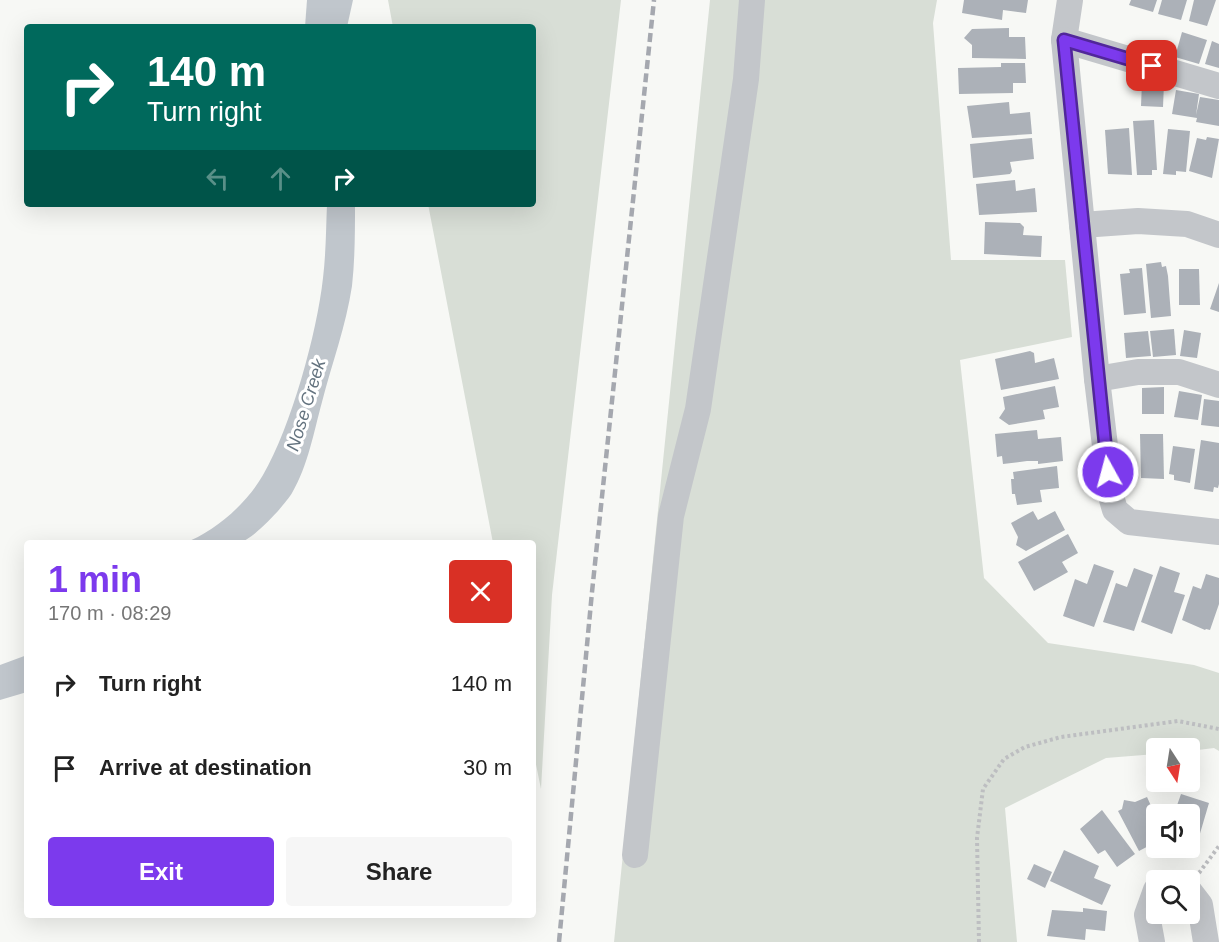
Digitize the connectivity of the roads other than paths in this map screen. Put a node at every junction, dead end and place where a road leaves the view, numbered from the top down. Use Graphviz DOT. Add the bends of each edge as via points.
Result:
graph roads {
  1 [pos="752,0"];
  2 [pos="1070,0"];
  3 [pos="1064,40"];
  4 [pos="1219,86"];
  5 [pos="1082,225"];
  6 [pos="1219,235"];
  7 [pos="1097,379"];
  8 [pos="1219,385"];
  9 [pos="1219,532"];
  10 [pos="635,855"];
  11 [pos="1200,905"];
  12 [pos="1149,924"];
  13 [pos="1152,942"];
  14 [pos="1206,942"];
  1 -- 10 [label="street" via="746,79 700,398 670,516"];
  2 -- 3 [label="street"];
  3 -- 4 [label="street"];
  3 -- 5 [label="street"];
  5 -- 6 [label="street" via="1138,221 1187,224"];
  5 -- 7 [label="street"];
  7 -- 8 [label="street" via="1138,372 1179,372"];
  7 -- 9 [label="street" via="1116,510 1130,522"];
  11 -- 14 [label="street"];
  12 -- 13 [label="street"];
}
